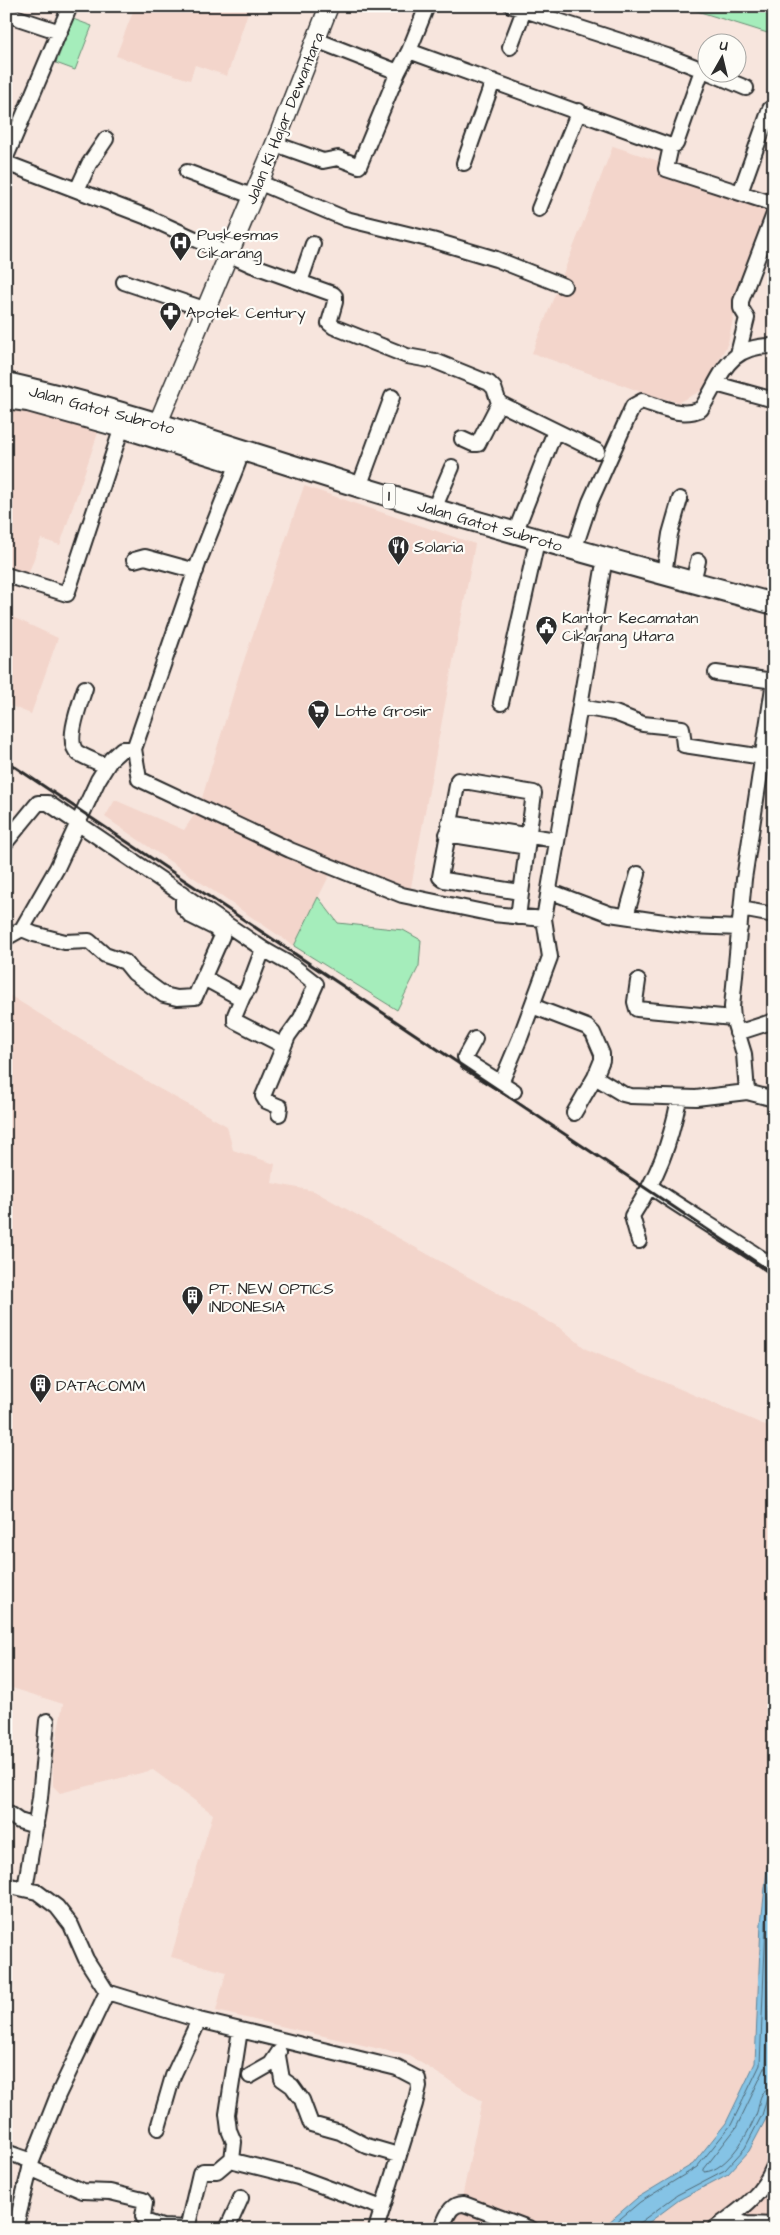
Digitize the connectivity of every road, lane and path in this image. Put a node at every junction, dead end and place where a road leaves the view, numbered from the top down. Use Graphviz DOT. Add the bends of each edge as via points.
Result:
graph roads {
  1 [pos="70,6"];
  2 [pos="329,6"];
  3 [pos="427,6"];
  4 [pos="518,8"];
  5 [pos="6,14"];
  6 [pos="60,32"];
  7 [pos="316,40"];
  8 [pos="510,47"];
  9 [pos="409,51"];
  10 [pos="698,69"];
  11 [pos="398,72"];
  12 [pos="493,81"];
  13 [pos="702,82"];
  14 [pos="731,82"];
  15 [pos="746,88"];
  16 [pos="770,109"];
  17 [pos="579,111"];
  18 [pos="106,139"];
  19 [pos="275,144"];
  20 [pos="671,146"];
  21 [pos="6,156"];
  22 [pos="6,162"];
  23 [pos="464,163"];
  24 [pos="187,172"];
  25 [pos="255,189"];
  26 [pos="77,190"];
  27 [pos="740,194"];
  28 [pos="774,204"];
  29 [pos="539,209"];
  30 [pos="774,214"];
  31 [pos="313,244"];
  32 [pos="228,253"];
  33 [pos="124,282"];
  34 [pos="300,282"];
  35 [pos="564,286"];
  36 [pos="204,309"];
  37 [pos="774,346"];
  38 [pos="738,354"];
  39 [pos="6,383"];
  40 [pos="716,384"];
  41 [pos="392,397"];
  42 [pos="6,398"];
  43 [pos="774,400"];
  44 [pos="499,403"];
  45 [pos="158,423"];
  46 [pos="122,427"];
  47 [pos="555,431"];
  48 [pos="462,439"];
  49 [pos="597,451"];
  50 [pos="238,463"];
  51 [pos="452,467"];
  52 [pos="359,487"];
  53 [pos="680,499"];
  54 [pos="434,509"];
  55 [pos="515,533"];
  56 [pos="535,550"];
  57 [pos="574,550"];
  58 [pos="134,560"];
  59 [pos="698,561"];
  60 [pos="603,569"];
  61 [pos="196,571"];
  62 [pos="664,574"];
  63 [pos="6,575"];
  64 [pos="693,582"];
  65 [pos="774,604"];
  66 [pos="774,616"];
  67 [pos="716,673"];
  68 [pos="774,681"];
  69 [pos="85,688"];
  70 [pos="501,703"];
  71 [pos="580,707"];
  72 [pos="134,749"];
  73 [pos="764,757"];
  74 [pos="106,766"];
  75 [pos="77,822"];
  76 [pos="448,829"];
  77 [pos="556,840"];
  78 [pos="528,841"];
  79 [pos="6,842"];
  80 [pos="638,874"];
  81 [pos="549,891"];
  82 [pos="520,892"];
  83 [pos="183,893"];
  84 [pos="741,909"];
  85 [pos="774,915"];
  86 [pos="626,916"];
  87 [pos="518,917"];
  88 [pos="544,919"];
  89 [pos="740,928"];
  90 [pos="12,934"];
  91 [pos="263,949"];
  92 [pos="204,978"];
  93 [pos="638,982"];
  94 [pos="243,996"];
  95 [pos="532,1006"];
  96 [pos="733,1018"];
  97 [pos="774,1021"];
  98 [pos="737,1033"];
  99 [pos="475,1039"];
  100 [pos="284,1046"];
  101 [pos="595,1076"];
  102 [pos="501,1083"];
  103 [pos="514,1091"];
  104 [pos="747,1092"];
  105 [pos="679,1098"];
  106 [pos="774,1099"];
  107 [pos="574,1113"];
  108 [pos="279,1114"];
  109 [pos="651,1187"];
  110 [pos="639,1241"];
  111 [pos="774,1268"];
  112 [pos="47,1721"];
  113 [pos="6,1812"];
  114 [pos="36,1826"];
  115 [pos="6,1885"];
  116 [pos="26,1889"];
  117 [pos="107,1992"];
  118 [pos="199,2020"];
  119 [pos="240,2030"];
  120 [pos="282,2041"];
  121 [pos="278,2056"];
  122 [pos="250,2076"];
  123 [pos="158,2128"];
  124 [pos="6,2152"];
  125 [pos="398,2154"];
  126 [pos="232,2160"];
  127 [pos="31,2164"];
  128 [pos="774,2166"];
  129 [pos="241,2198"];
  130 [pos="382,2208"];
  131 [pos="730,2219"];
  132 [pos="16,2225"];
  133 [pos="774,2225"];
  134 [pos="187,2228"];
  135 [pos="227,2229"];
  136 [pos="376,2229"];
  137 [pos="441,2229"];
  138 [pos="531,2229"];
  139 [pos="714,2229"];
  1 -- 6 [label="street"];
  2 -- 7 [label="main road, Jalan Ki Hajar Dewantara"];
  3 -- 9 [label="street"];
  4 -- 8 [label="street"];
  4 -- 10 [label="street"];
  5 -- 6 [label="street"];
  6 -- 21 [label="street"];
  7 -- 11 [label="street"];
  7 -- 19 [label="main road, Jalan Ki Hajar Dewantara"];
  9 -- 11 [label="street"];
  9 -- 12 [label="street"];
  11 -- 19 [label="street" via="359,166 338,158 323,161"];
  12 -- 17 [label="street"];
  12 -- 23 [label="street"];
  13 -- 20 [label="street" via="676,144"];
  14 -- 15 [label="street"];
  16 -- 27 [label="street"];
  17 -- 20 [label="street"];
  17 -- 29 [label="street"];
  18 -- 26 [label="street"];
  19 -- 25 [label="main road, Jalan Ki Hajar Dewantara"];
  20 -- 27 [label="street" via="666,167 669,171"];
  22 -- 26 [label="street"];
  24 -- 25 [label="street"];
  25 -- 32 [label="main road, Jalan Ki Hajar Dewantara"];
  25 -- 35 [label="street" via="346,219 496,259"];
  26 -- 32 [label="street"];
  27 -- 28 [label="street"];
  30 -- 38 [label="street" via="741,301 747,318"];
  31 -- 34 [label="street"];
  32 -- 34 [label="street"];
  32 -- 36 [label="main road, Jalan Ki Hajar Dewantara"];
  33 -- 36 [label="street"];
  34 -- 44 [label="street" via="335,296 329,323 334,327 489,383"];
  36 -- 45 [label="main road, Jalan Ki Hajar Dewantara"];
  37 -- 38 [label="street" via="759,346"];
  38 -- 40 [label="street" via="728,361"];
  39 -- 45 [label="highway, Jalan Gatot Subroto / 1"];
  40 -- 43 [label="street"];
  40 -- 57 [label="street" via="701,409 693,412 675,412 642,401 633,406 590,502"];
  41 -- 52 [label="street"];
  42 -- 46 [label="highway, Jalan Gatot Subroto / 1"];
  44 -- 47 [label="street"];
  44 -- 48 [label="street" via="478,444"];
  45 -- 52 [label="highway, Jalan Gatot Subroto / 1"];
  46 -- 50 [label="highway, Jalan Gatot Subroto / 1"];
  46 -- 63 [label="street" via="68,594"];
  47 -- 49 [label="street"];
  47 -- 55 [label="street"];
  50 -- 56 [label="highway, Jalan Gatot Subroto / 1"];
  50 -- 61 [label="street"];
  51 -- 54 [label="street"];
  52 -- 54 [label="highway, Jalan Gatot Subroto / 1"];
  53 -- 62 [label="street"];
  54 -- 55 [label="highway, Jalan Gatot Subroto / 1"];
  55 -- 57 [label="highway, Jalan Gatot Subroto / 1"];
  56 -- 60 [label="highway, Jalan Gatot Subroto / 1"];
  56 -- 70 [label="street"];
  57 -- 62 [label="highway, Jalan Gatot Subroto / 1"];
  58 -- 61 [label="street" via="145,557"];
  59 -- 64 [label="street"];
  60 -- 66 [label="highway, Jalan Gatot Subroto / 1"];
  60 -- 71 [label="street"];
  61 -- 72 [label="street"];
  62 -- 64 [label="highway, Jalan Gatot Subroto / 1"];
  64 -- 65 [label="highway, Jalan Gatot Subroto / 1"];
  67 -- 68 [label="street"];
  68 -- 73 [label="street"];
  69 -- 74 [label="street" via="74,724 74,747 77,752"];
  71 -- 73 [label="street" via="616,713 643,724 682,728 684,745"];
  71 -- 77 [label="street"];
  72 -- 74 [label="street" via="122,749"];
  72 -- 87 [label="street" via="136,771 141,781 290,850 412,898"];
  73 -- 84 [label="street"];
  74 -- 75 [label="street"];
  75 -- 79 [label="street" via="48,803 41,802"];
  75 -- 83 [label="street"];
  75 -- 90 [label="street" via="57,868"];
  76 -- 78 [label="street"];
  76 -- 78 [label="street" via="458,780 534,793"];
  76 -- 82 [label="street" via="441,879"];
  77 -- 78 [label="street"];
  77 -- 81 [label="street"];
  78 -- 82 [label="street"];
  80 -- 86 [label="street"];
  81 -- 86 [label="street" via="603,912"];
  81 -- 88 [label="street"];
  82 -- 87 [label="street"];
  83 -- 91 [label="street"];
  83 -- 92 [label="street" via="183,907 189,914 222,936"];
  84 -- 85 [label="street"];
  84 -- 89 [label="street"];
  86 -- 89 [label="street" via="691,926"];
  87 -- 88 [label="street"];
  88 -- 95 [label="street" via="550,957"];
  89 -- 96 [label="street"];
  90 -- 92 [label="street" via="47,936 64,942 89,940 105,955 125,962 151,987 170,997 195,997"];
  91 -- 94 [label="street"];
  91 -- 100 [label="street" via="316,984"];
  92 -- 94 [label="street" via="237,996"];
  93 -- 96 [label="street" via="637,1009"];
  94 -- 100 [label="street" via="235,1021"];
  95 -- 101 [label="street" via="590,1030 602,1057"];
  95 -- 102 [label="street"];
  96 -- 98 [label="street"];
  97 -- 98 [label="street"];
  98 -- 104 [label="street" via="744,1054"];
  99 -- 102 [label="street" via="466,1057 467,1062"];
  100 -- 108 [label="street" via="263,1098 280,1107"];
  101 -- 105 [label="street" via="626,1095"];
  101 -- 107 [label="street"];
  102 -- 103 [label="street"];
  104 -- 105 [label="street"];
  104 -- 106 [label="street"];
  105 -- 109 [label="street" via="669,1141"];
  109 -- 110 [label="street" via="632,1216"];
  109 -- 111 [label="street"];
  112 -- 114 [label="street"];
  113 -- 114 [label="street" via="19,1821"];
  114 -- 116 [label="street"];
  115 -- 116 [label="street"];
  116 -- 117 [label="street" via="37,1892 58,1906"];
  117 -- 118 [label="street"];
  117 -- 127 [label="street" via="58,2095"];
  118 -- 119 [label="street"];
  118 -- 123 [label="street" via="173,2076"];
  119 -- 120 [label="street"];
  119 -- 126 [label="street" via="227,2114 228,2130 234,2142"];
  120 -- 121 [label="street"];
  120 -- 125 [label="street" via="397,2068 418,2079 420,2087 416,2104"];
  121 -- 122 [label="street"];
  121 -- 125 [label="street" via="282,2079 302,2100 311,2124 340,2132 367,2146"];
  124 -- 127 [label="street"];
  125 -- 130 [label="street"];
  126 -- 130 [label="street" via="306,2180"];
  126 -- 134 [label="street" via="217,2172 200,2173"];
  127 -- 132 [label="street"];
  127 -- 134 [label="street" via="76,2189 110,2192 143,2200 145,2221 162,2227"];
  128 -- 131 [label="street" via="752,2200"];
  129 -- 135 [label="street"];
  130 -- 136 [label="street"];
  131 -- 133 [label="street" via="746,2224"];
  131 -- 139 [label="street"];
  137 -- 138 [label="street" via="451,2208 464,2204"];
}
